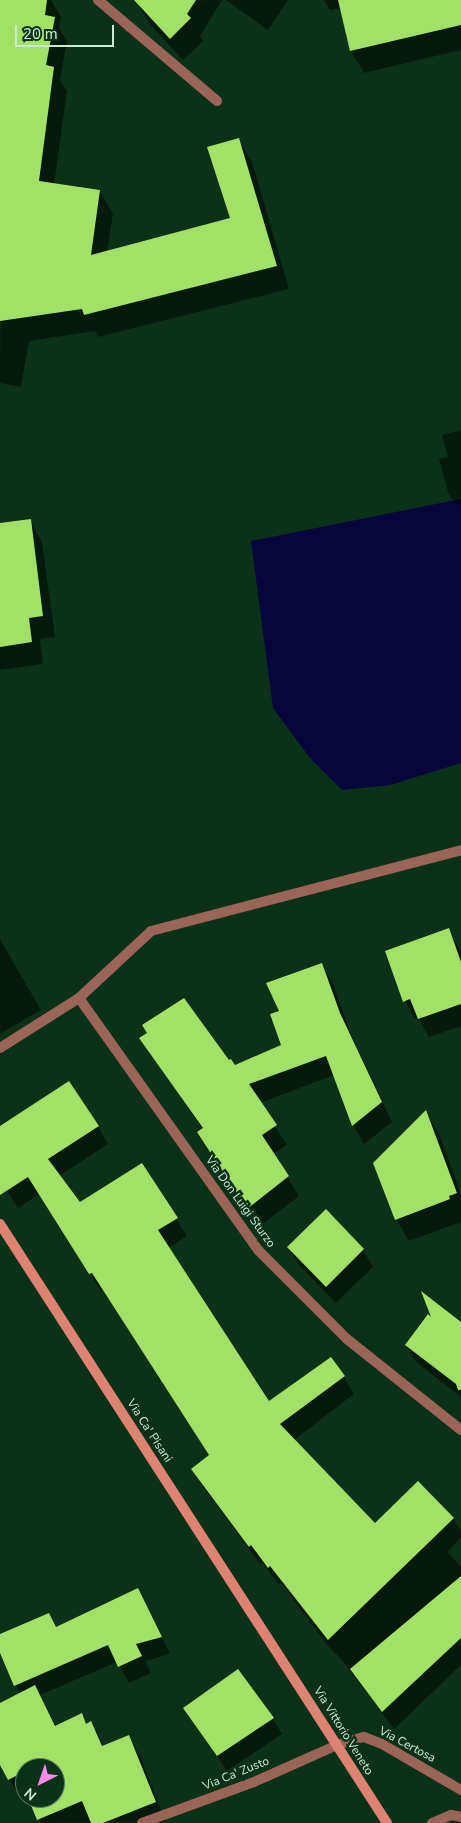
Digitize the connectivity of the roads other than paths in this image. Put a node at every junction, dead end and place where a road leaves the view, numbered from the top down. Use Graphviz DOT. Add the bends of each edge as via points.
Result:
graph roads {
  1 [pos="98,0"];
  2 [pos="217,102"];
  3 [pos="461,850"];
  4 [pos="79,998"];
  5 [pos="0,1048"];
  6 [pos="0,1224"];
  7 [pos="461,1430"];
  8 [pos="279,1652"];
  9 [pos="337,1745"];
  10 [pos="461,1790"];
  11 [pos="461,1817"];
  12 [pos="142,1823"];
  13 [pos="387,1823"];
  14 [pos="432,1823"];
  1 -- 2 [label="street"];
  3 -- 4 [label="street" via="151,930"];
  4 -- 5 [label="street"];
  4 -- 7 [label="street, Via Don Luigi Sturzo" via="259,1251 347,1339"];
  6 -- 8 [label="main road, Via Ca' Pisani"];
  8 -- 9 [label="main road, Via Vittorio Veneto"];
  9 -- 10 [label="street, Via Certosa" via="364,1738 382,1744"];
  9 -- 12 [label="street, Via Ca' Zusto" via="254,1782"];
  9 -- 13 [label="main road, Via Vittorio Veneto"];
  11 -- 14 [label="street" via="451,1815"];
}
